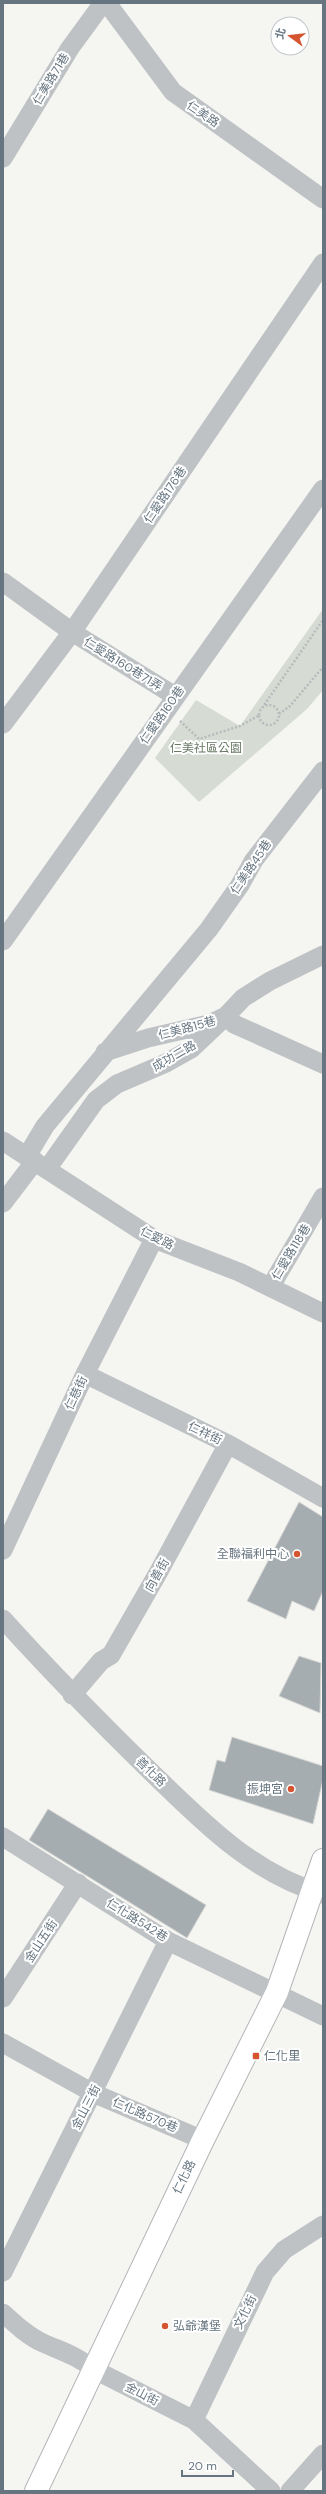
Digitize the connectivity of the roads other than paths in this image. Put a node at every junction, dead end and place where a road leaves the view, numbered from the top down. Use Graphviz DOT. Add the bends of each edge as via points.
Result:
graph roads {
  1 [pos="103,3"];
  2 [pos="107,3"];
  3 [pos="3,158"];
  4 [pos="323,199"];
  5 [pos="323,263"];
  6 [pos="323,489"];
  7 [pos="3,582"];
  8 [pos="72,632"];
  9 [pos="171,702"];
  10 [pos="3,724"];
  11 [pos="323,771"];
  12 [pos="3,941"];
  13 [pos="323,955"];
  14 [pos="178,963"];
  15 [pos="226,1016"];
  16 [pos="105,1052"];
  17 [pos="323,1064"];
  18 [pos="3,1141"];
  19 [pos="36,1162"];
  20 [pos="323,1197"];
  21 [pos="3,1202"];
  22 [pos="154,1239"];
  23 [pos="271,1286"];
  24 [pos="323,1313"];
  25 [pos="84,1374"];
  26 [pos="228,1444"];
  27 [pos="323,1498"];
  28 [pos="3,1550"];
  29 [pos="3,1618"];
  30 [pos="72,1695"];
  31 [pos="3,1837"];
  32 [pos="323,1860"];
  33 [pos="78,1883"];
  34 [pos="318,1892"];
  35 [pos="168,1941"];
  36 [pos="277,1992"];
  37 [pos="3,1998"];
  38 [pos="323,2016"];
  39 [pos="3,2043"];
  40 [pos="93,2093"];
  41 [pos="203,2140"];
  42 [pos="323,2225"];
  43 [pos="3,2272"];
  44 [pos="3,2313"];
  45 [pos="93,2369"];
  46 [pos="194,2420"];
  47 [pos="323,2454"];
  48 [pos="36,2491"];
  49 [pos="271,2491"];
  50 [pos="290,2491"];
  1 -- 3 [label="street, 仁美路71巷" via="70,48"];
  2 -- 4 [label="street, 仁美路" via="174,92"];
  5 -- 8 [label="street, 仁愛路176巷"];
  6 -- 9 [label="street, 仁愛路160巷"];
  7 -- 8 [label="street, 仁愛路160巷71弄"];
  8 -- 9 [label="street, 仁愛路160巷71弄"];
  8 -- 10 [label="street, 仁愛路176巷"];
  9 -- 12 [label="street, 仁愛路160巷"];
  11 -- 14 [label="street, 仁美路45巷" via="254,860 209,929"];
  13 -- 15 [label="street, 仁美路15巷" via="270,981 243,998"];
  14 -- 16 [label="street, 成功二路"];
  15 -- 16 [label="street, 仁美路15巷" via="209,1024 148,1038"];
  15 -- 17 [label="street" via="234,1024"];
  15 -- 19 [label="street, 成功二路" via="191,1049 117,1084 96,1100"];
  16 -- 19 [label="street, 成功二路" via="45,1126"];
  18 -- 19 [label="street, 仁愛路"];
  19 -- 21 [label="street, 成功二路"];
  19 -- 22 [label="street, 仁愛路"];
  20 -- 23 [label="street, 仁愛路118巷"];
  22 -- 23 [label="street, 仁愛路"];
  22 -- 25 [label="street, 仁慈街"];
  23 -- 24 [label="street, 仁愛路"];
  25 -- 26 [label="street, 仁祥街"];
  25 -- 28 [label="street, 仁慈街"];
  26 -- 27 [label="street, 仁祥街"];
  26 -- 30 [label="street, 向善街" via="111,1655 101,1661"];
  29 -- 30 [label="street, 善化路"];
  30 -- 34 [label="street, 善化路" via="230,1846 267,1871"];
  31 -- 33 [label="street, 仁化路542巷"];
  32 -- 34 [label="main road, 仁化路"];
  33 -- 35 [label="street, 仁化路542巷"];
  33 -- 37 [label="street, 金山五街"];
  34 -- 36 [label="main road, 仁化路"];
  35 -- 36 [label="street, 仁化路542巷"];
  35 -- 40 [label="street, 金山三街"];
  36 -- 38 [label="street"];
  36 -- 41 [label="main road, 仁化路"];
  39 -- 40 [label="street, 仁化路570巷"];
  40 -- 41 [label="street, 仁化路570巷"];
  40 -- 43 [label="street, 金山三街"];
  41 -- 45 [label="main road, 仁化路"];
  42 -- 46 [label="street, 文化街" via="284,2250 265,2272"];
  44 -- 45 [label="street, 金山街" via="19,2328 42,2342 81,2359"];
  45 -- 46 [label="street, 金山街"];
  45 -- 48 [label="main road, 仁化路"];
  46 -- 49 [label="street, 金山街"];
  47 -- 50 [label="street"];
}
